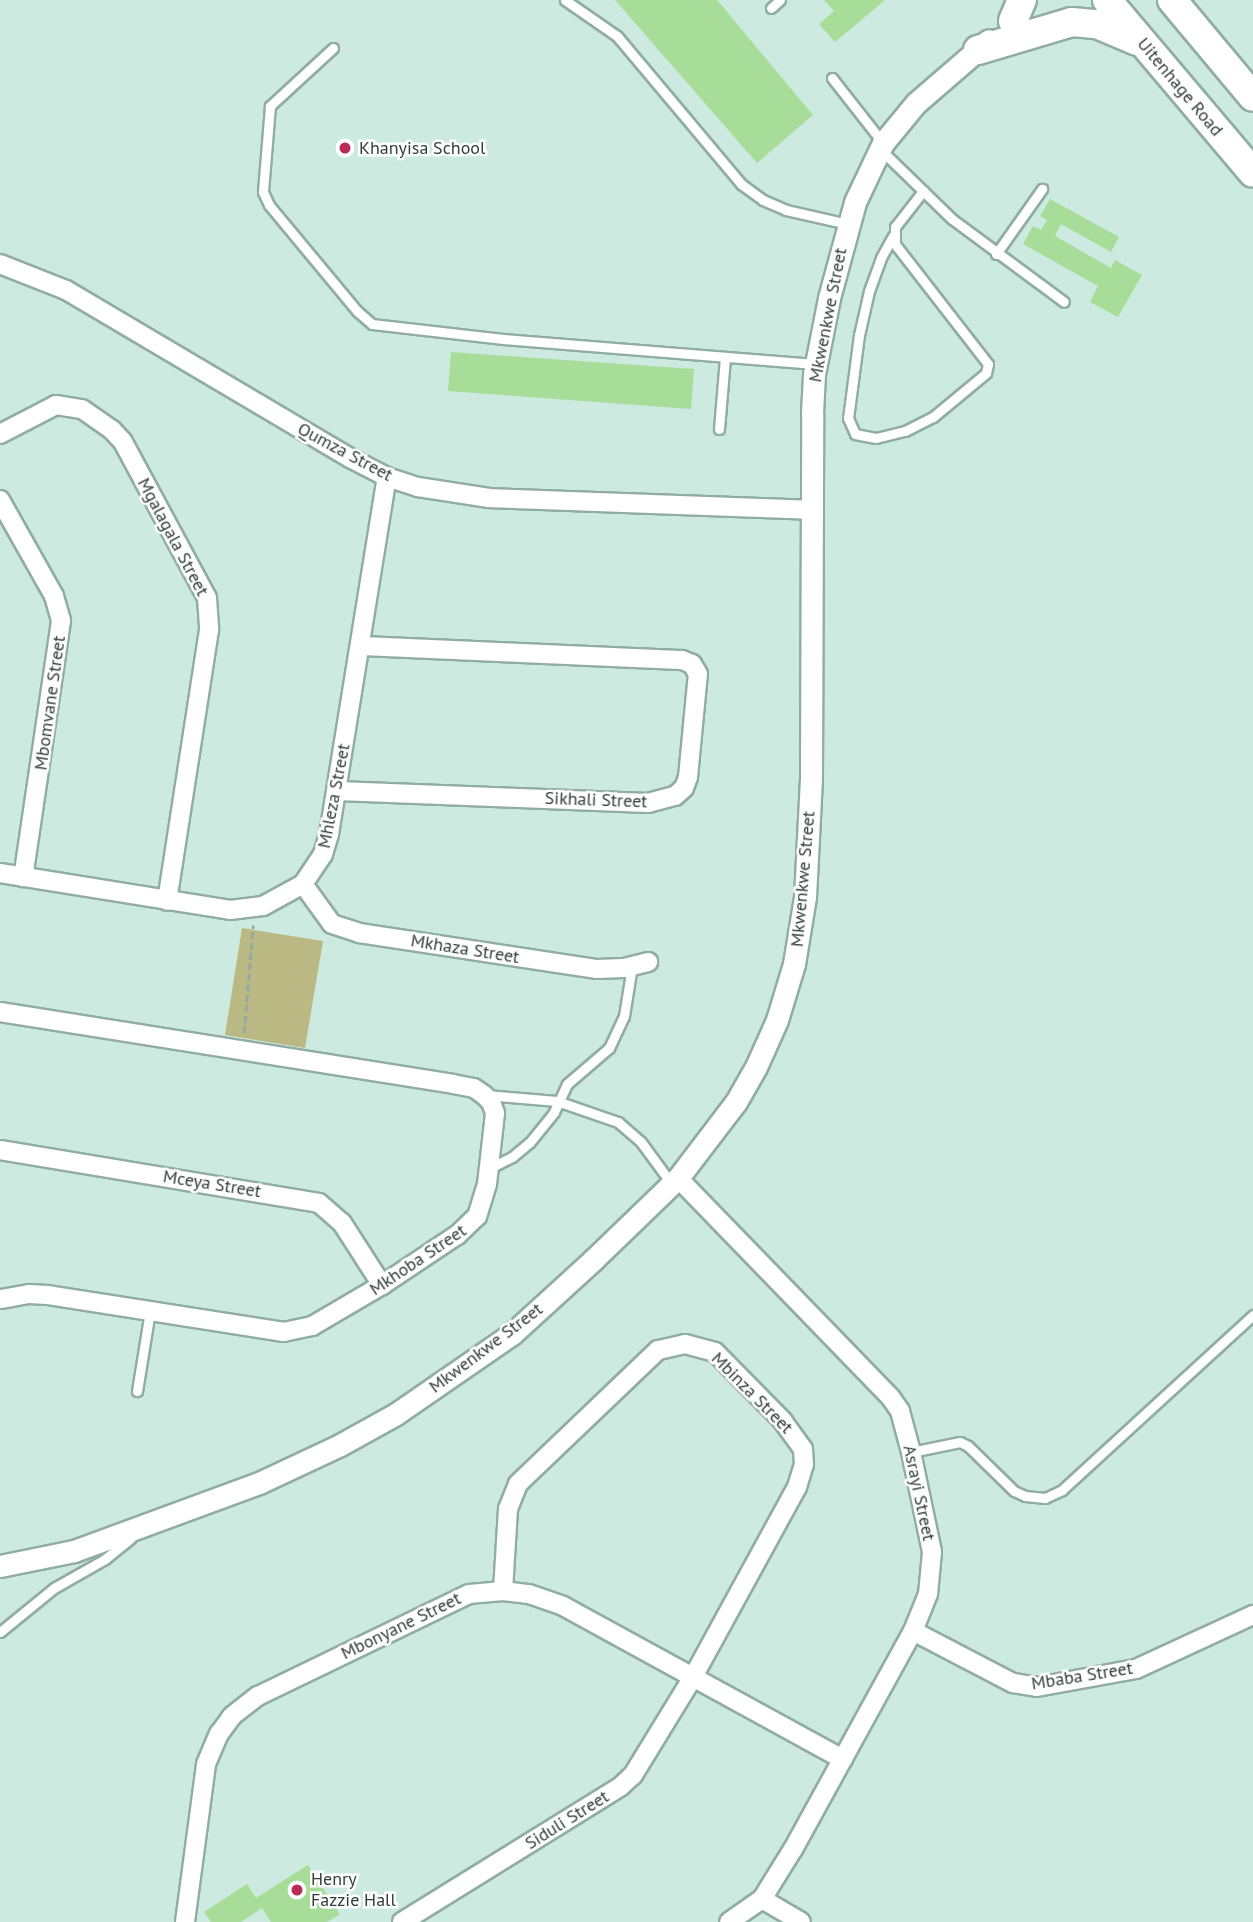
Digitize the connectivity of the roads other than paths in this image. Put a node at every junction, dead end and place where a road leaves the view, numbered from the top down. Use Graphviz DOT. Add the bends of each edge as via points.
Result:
graph roads {
  1 [pos="565,0"];
  2 [pos="780,0"];
  3 [pos="1036,0"];
  4 [pos="1107,0"];
  5 [pos="1172,0"];
  6 [pos="771,8"];
  7 [pos="1017,10"];
  8 [pos="1143,43"];
  9 [pos="333,48"];
  10 [pos="978,50"];
  11 [pos="832,78"];
  12 [pos="1253,97"];
  13 [pos="881,146"];
  14 [pos="1253,173"];
  15 [pos="1042,189"];
  16 [pos="923,191"];
  17 [pos="848,224"];
  18 [pos="893,236"];
  19 [pos="996,254"];
  20 [pos="0,264"];
  21 [pos="1064,302"];
  22 [pos="725,357"];
  23 [pos="815,364"];
  24 [pos="719,429"];
  25 [pos="0,434"];
  26 [pos="387,477"];
  27 [pos="0,500"];
  28 [pos="814,510"];
  29 [pos="360,646"];
  30 [pos="338,790"];
  31 [pos="0,873"];
  32 [pos="23,877"];
  33 [pos="303,884"];
  34 [pos="167,901"];
  35 [pos="640,964"];
  36 [pos="0,1012"];
  37 [pos="484,1095"];
  38 [pos="557,1101"];
  39 [pos="0,1150"];
  40 [pos="490,1168"];
  41 [pos="675,1181"];
  42 [pos="382,1285"];
  43 [pos="0,1298"];
  44 [pos="150,1311"];
  45 [pos="1253,1315"];
  46 [pos="137,1391"];
  47 [pos="911,1452"];
  48 [pos="146,1526"];
  49 [pos="0,1566"];
  50 [pos="503,1591"];
  51 [pos="1253,1615"];
  52 [pos="913,1631"];
  53 [pos="0,1632"];
  54 [pos="693,1677"];
  55 [pos="843,1759"];
  56 [pos="762,1899"];
  57 [pos="185,1922"];
  58 [pos="402,1922"];
  59 [pos="729,1922"];
  60 [pos="801,1922"];
  1 -- 17 [label="lane" via="617,36 741,184 786,210"];
  2 -- 6 [label="lane"];
  3 -- 7 [label="street, Mkwenkwe Street"];
  4 -- 8 [label="main road, Uitenhage Road"];
  5 -- 12 [label="main road"];
  7 -- 10 [label="street, Mkwenkwe Street"];
  8 -- 10 [label="main road" via="1097,24 1072,22"];
  8 -- 14 [label="main road, Uitenhage Road"];
  9 -- 22 [label="lane" via="270,106 263,192 269,205 372,324"];
  10 -- 13 [label="street, Mkwenkwe Street" via="916,103"];
  11 -- 13 [label="lane"];
  13 -- 16 [label="lane"];
  13 -- 17 [label="street, Mkwenkwe Street"];
  15 -- 19 [label="lane"];
  16 -- 18 [label="lane"];
  16 -- 19 [label="lane"];
  17 -- 23 [label="street, Mkwenkwe Street"];
  18 -- 18 [label="lane" via="988,364 986,373 933,417 876,438 855,434 848,418 869,291"];
  19 -- 21 [label="lane"];
  20 -- 26 [label="street, Qumza Street" via="66,290"];
  22 -- 23 [label="lane"];
  22 -- 24 [label="lane"];
  23 -- 28 [label="street, Mkwenkwe Street"];
  25 -- 34 [label="street, Mgalagala Street" via="56,405 82,409 112,430 207,598 209,630"];
  26 -- 28 [label="street, Qumza Street" via="477,497"];
  26 -- 29 [label="street, Mhleza Street"];
  27 -- 32 [label="street, Mbomvane Street" via="54,596 61,621"];
  28 -- 41 [label="street, Mkwenkwe Street" via="809,827 805,897 794,964 756,1067 730,1111"];
  29 -- 30 [label="street, Mhleza Street"];
  29 -- 30 [label="street, Sikhali Street" via="682,660 692,664 698,674 688,777 675,796 648,803"];
  30 -- 33 [label="street, Mhleza Street" via="323,854"];
  31 -- 32 [label="street, Mhleza Street"];
  32 -- 34 [label="street, Mhleza Street"];
  33 -- 34 [label="street, Mhleza Street" via="255,908 230,910"];
  33 -- 35 [label="street, Mkhaza Street" via="324,915 345,930 597,969"];
  35 -- 38 [label="lane" via="610,1048 567,1084"];
  36 -- 37 [label="street" via="453,1084"];
  37 -- 38 [label="lane"];
  37 -- 40 [label="street, Mkhoba Street" via="495,1113"];
  38 -- 40 [label="lane" via="554,1112 530,1142"];
  38 -- 41 [label="lane" via="618,1122"];
  39 -- 42 [label="street, Mceya Street" via="319,1203 342,1223"];
  40 -- 42 [label="street, Mkhoba Street" via="482,1203 469,1226"];
  41 -- 47 [label="street, Asrayi Street" via="891,1398 900,1411"];
  41 -- 48 [label="street, Mkwenkwe Street" via="512,1334 448,1381 340,1445 259,1483"];
  42 -- 44 [label="street, Mkhoba Street" via="299,1331"];
  43 -- 44 [label="street, Mkhoba Street" via="47,1295"];
  44 -- 46 [label="lane"];
  45 -- 47 [label="lane" via="1062,1490 1045,1498 1014,1491 960,1442"];
  47 -- 52 [label="street, Asrayi Street" via="932,1552 928,1594"];
  48 -- 49 [label="street, Mkwenkwe Street" via="74,1551"];
  48 -- 53 [label="lane" via="105,1559 54,1588"];
  50 -- 54 [label="street, Mbonyane Street" via="563,1606"];
  50 -- 54 [label="street, Mbinza Street" via="509,1509 518,1484 658,1350 685,1344 715,1352 796,1436 804,1464 797,1487"];
  50 -- 57 [label="street, Mbonyane Street" via="454,1598 258,1696 232,1716 206,1764"];
  51 -- 52 [label="street, Mbaba Street" via="1136,1669 1037,1687 1002,1678"];
  52 -- 55 [label="street, Asrayi Street"];
  54 -- 55 [label="street, Mbonyane Street"];
  54 -- 58 [label="street, Siduli Street" via="643,1763 621,1786"];
  55 -- 56 [label="street, Asrayi Street"];
  56 -- 59 [label="street, Asrayi Street"];
  56 -- 60 [label="street"];
}
